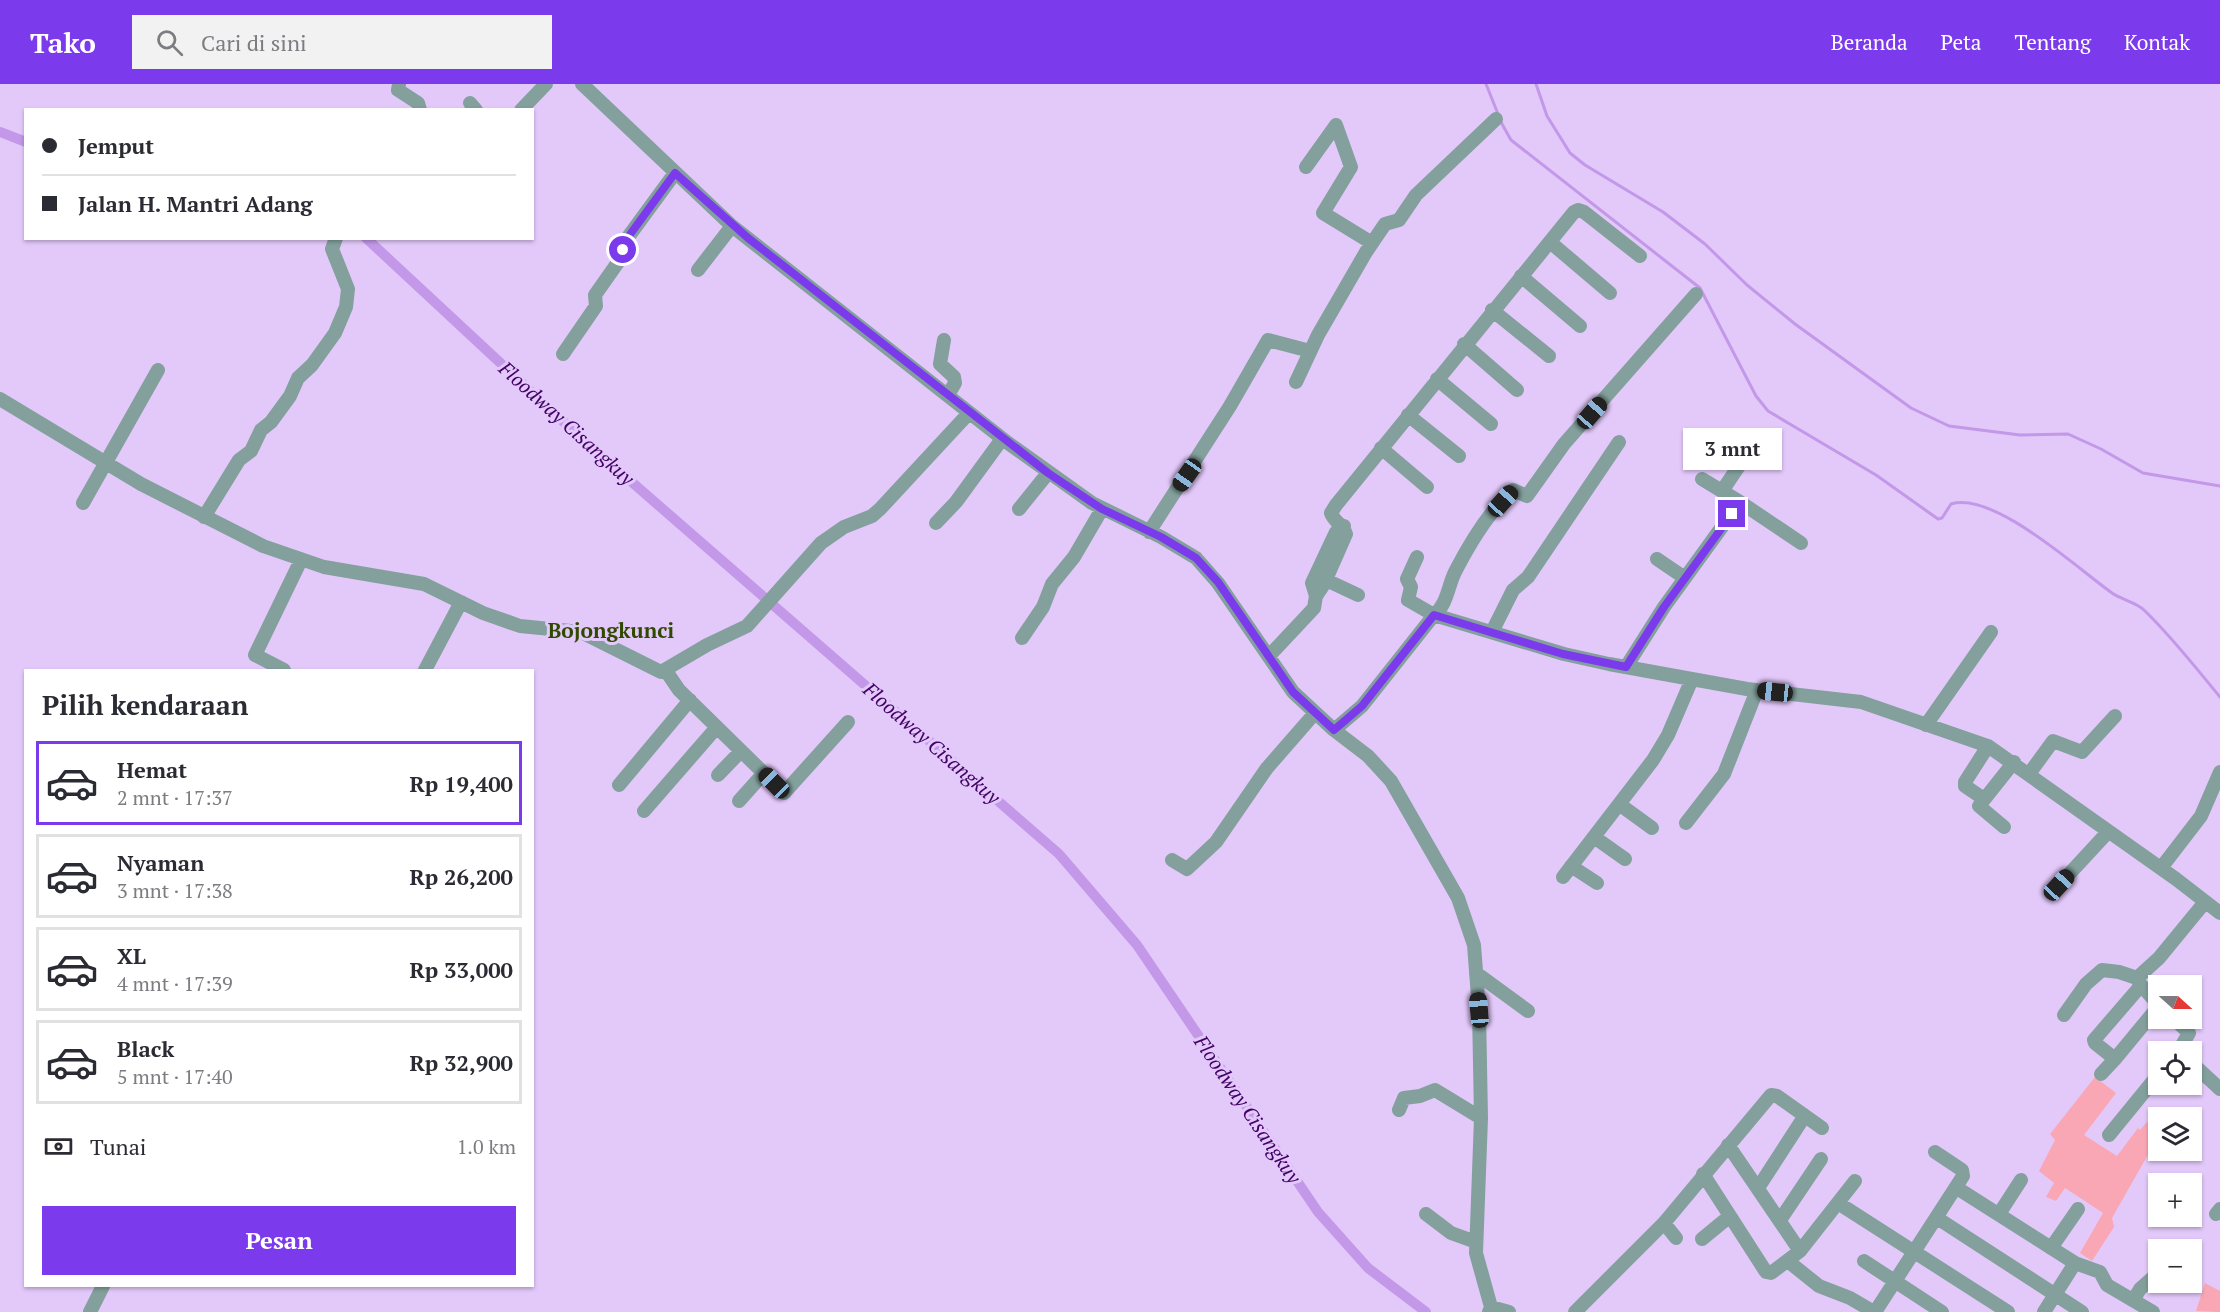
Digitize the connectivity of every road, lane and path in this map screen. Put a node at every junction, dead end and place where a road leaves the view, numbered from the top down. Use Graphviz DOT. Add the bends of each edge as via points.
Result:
graph roads {
  1 [pos="399,84"];
  2 [pos="546,84"];
  3 [pos="587,86"];
  4 [pos="419,108"];
  5 [pos="523,108"];
  6 [pos="1496,119"];
  7 [pos="1306,167"];
  8 [pos="675,173"];
  9 [pos="732,226"];
  10 [pos="335,240"];
  11 [pos="1550,242"];
  12 [pos="1372,243"];
  13 [pos="1640,256"];
  14 [pos="698,270"];
  15 [pos="1521,276"];
  16 [pos="1610,293"];
  17 [pos="1696,294"];
  18 [pos="1492,310"];
  19 [pos="1580,326"];
  20 [pos="944,340"];
  21 [pos="1464,345"];
  22 [pos="1310,351"];
  23 [pos="562,354"];
  24 [pos="1549,356"];
  25 [pos="158,370"];
  26 [pos="1437,379"];
  27 [pos="1296,382"];
  28 [pos="1517,390"];
  29 [pos="948,395"];
  30 [pos="0,399"];
  31 [pos="969,413"];
  32 [pos="1408,415"];
  33 [pos="1491,424"];
  34 [pos="1002,439"];
  35 [pos="1619,442"];
  36 [pos="1382,448"];
  37 [pos="1459,456"];
  38 [pos="1745,458"];
  39 [pos="105,462"];
  40 [pos="1048,473"];
  41 [pos="1702,479"];
  42 [pos="1427,487"];
  43 [pos="1722,491"];
  44 [pos="1740,502"];
  45 [pos="83,503"];
  46 [pos="1020,509"];
  47 [pos="1102,509"];
  48 [pos="204,517"];
  49 [pos="936,523"];
  50 [pos="1344,526"];
  51 [pos="1149,532"];
  52 [pos="1801,543"];
  53 [pos="1417,557"];
  54 [pos="1657,559"];
  55 [pos="301,560"];
  56 [pos="1684,578"];
  57 [pos="1326,580"];
  58 [pos="1358,595"];
  59 [pos="1316,596"];
  60 [pos="461,602"];
  61 [pos="1434,615"];
  62 [pos="1492,632"];
  63 [pos="1991,632"];
  64 [pos="1022,638"];
  65 [pos="1269,656"];
  66 [pos="1626,667"];
  67 [pos="282,669"];
  68 [pos="426,669"];
  69 [pos="666,671"];
  70 [pos="1692,679"];
  71 [pos="1757,690"];
  72 [pos="690,700"];
  73 [pos="1315,712"];
  74 [pos="2115,716"];
  75 [pos="848,722"];
  76 [pos="1926,725"];
  77 [pos="717,727"];
  78 [pos="1334,730"];
  79 [pos="1988,746"];
  80 [pos="741,751"];
  81 [pos="2014,762"];
  82 [pos="2220,772"];
  83 [pos="764,773"];
  84 [pos="2029,774"];
  85 [pos="718,775"];
  86 [pos="619,785"];
  87 [pos="1984,799"];
  88 [pos="739,801"];
  89 [pos="1619,804"];
  90 [pos="644,811"];
  91 [pos="1686,823"];
  92 [pos="2004,827"];
  93 [pos="1652,828"];
  94 [pos="2108,832"];
  95 [pos="1594,837"];
  96 [pos="1625,859"];
  97 [pos="1172,860"];
  98 [pos="2162,868"];
  99 [pos="1597,883"];
  100 [pos="2059,885"];
  101 [pos="2205,902"];
  102 [pos="2220,913"];
  103 [pos="1476,973"];
  104 [pos="2138,981"];
  105 [pos="2148,993"];
  106 [pos="1528,1011"];
  107 [pos="2064,1015"];
  108 [pos="2148,1018"];
  109 [pos="2185,1029"];
  110 [pos="2184,1041"];
  111 [pos="2115,1059"];
  112 [pos="2202,1072"];
  113 [pos="2101,1074"];
  114 [pos="2148,1087"];
  115 [pos="2220,1089"];
  116 [pos="1399,1110"];
  117 [pos="1804,1117"];
  118 [pos="1481,1118"];
  119 [pos="1822,1128"];
  120 [pos="2109,1135"];
  121 [pos="1728,1145"];
  122 [pos="1935,1152"];
  123 [pos="1821,1159"];
  124 [pos="1703,1174"];
  125 [pos="2021,1180"];
  126 [pos="1855,1181"];
  127 [pos="1758,1188"];
  128 [pos="1957,1188"];
  129 [pos="1838,1203"];
  130 [pos="2079,1209"];
  131 [pos="1426,1214"];
  132 [pos="1999,1214"];
  133 [pos="1730,1216"];
  134 [pos="1937,1218"];
  135 [pos="1780,1220"];
  136 [pos="1664,1223"];
  137 [pos="1676,1238"];
  138 [pos="1702,1239"];
  139 [pos="1476,1242"];
  140 [pos="2050,1248"];
  141 [pos="1800,1251"];
  142 [pos="1915,1251"];
  143 [pos="1789,1262"];
  144 [pos="1864,1262"];
  145 [pos="2074,1263"];
  146 [pos="1895,1281"];
  147 [pos="2148,1282"];
  148 [pos="102,1287"];
  149 [pos="2053,1294"];
  150 [pos="2134,1299"];
  151 [pos="1490,1309"];
  152 [pos="90,1312"];
  153 [pos="1509,1312"];
  154 [pos="1575,1312"];
  155 [pos="1875,1312"];
  156 [pos="1942,1312"];
  157 [pos="2008,1312"];
  158 [pos="2043,1312"];
  159 [pos="2082,1312"];
  160 [pos="2153,1312"];
  1 -- 4 [label="street" via="398,90"];
  2 -- 5 [label="street"];
  3 -- 8 [label="street"];
  6 -- 12 [label="street" via="1416,195 1399,220 1386,223"];
  7 -- 12 [label="street" via="1336,125 1351,167 1323,212"];
  8 -- 9 [label="street"];
  8 -- 23 [label="street" via="623,244 621,258 595,296 596,306"];
  9 -- 14 [label="street"];
  9 -- 29 [label="street"];
  10 -- 48 [label="street" via="332,249 348,289 346,307 334,333 298,378 271,422 261,430 251,451 239,460"];
  11 -- 13 [label="street" via="1574,212 1580,210"];
  11 -- 15 [label="street"];
  11 -- 16 [label="street"];
  12 -- 22 [label="street"];
  15 -- 18 [label="street"];
  15 -- 19 [label="street"];
  17 -- 61 [label="street" via="1564,444 1527,496 1513,490 1503,501 1476,536 1455,571 1441,609"];
  18 -- 21 [label="street"];
  18 -- 24 [label="street"];
  20 -- 29 [label="street" via="940,364 956,383"];
  21 -- 26 [label="street"];
  21 -- 28 [label="street"];
  22 -- 27 [label="street"];
  22 -- 51 [label="street" via="1268,340"];
  25 -- 39 [label="street"];
  26 -- 32 [label="street"];
  26 -- 33 [label="street"];
  29 -- 31 [label="street"];
  30 -- 39 [label="street"];
  31 -- 34 [label="street"];
  31 -- 69 [label="street" via="880,509 821,543 747,626"];
  32 -- 36 [label="street"];
  32 -- 37 [label="street"];
  34 -- 40 [label="street"];
  34 -- 49 [label="street"];
  35 -- 62 [label="street" via="1528,577 1516,585"];
  36 -- 42 [label="street"];
  36 -- 50 [label="street" via="1332,513"];
  38 -- 43 [label="street"];
  39 -- 45 [label="street"];
  39 -- 48 [label="street"];
  40 -- 46 [label="street"];
  40 -- 47 [label="street"];
  41 -- 43 [label="street"];
  43 -- 44 [label="street"];
  44 -- 52 [label="street"];
  44 -- 56 [label="street"];
  47 -- 51 [label="street"];
  47 -- 64 [label="street"];
  48 -- 55 [label="street"];
  50 -- 57 [label="street" via="1345,537"];
  50 -- 59 [label="street" via="1336,532 1312,583"];
  51 -- 65 [label="street" via="1196,558"];
  53 -- 61 [label="street" via="1407,579 1411,587 1408,600"];
  54 -- 56 [label="street"];
  55 -- 60 [label="street" via="354,574 410,579"];
  55 -- 67 [label="street" via="255,655"];
  56 -- 66 [label="street"];
  57 -- 58 [label="street"];
  57 -- 59 [label="street"];
  59 -- 65 [label="street" via="1314,608"];
  60 -- 68 [label="street"];
  60 -- 69 [label="street" via="520,626 581,632 652,669"];
  61 -- 62 [label="street"];
  61 -- 78 [label="street" via="1362,706"];
  62 -- 66 [label="street" via="1563,654"];
  63 -- 76 [label="street"];
  65 -- 73 [label="street" via="1293,692"];
  66 -- 70 [label="street"];
  69 -- 72 [label="street"];
  70 -- 71 [label="street"];
  70 -- 89 [label="street" via="1668,735"];
  71 -- 76 [label="street" via="1853,700"];
  71 -- 91 [label="street" via="1724,774"];
  72 -- 77 [label="street"];
  72 -- 86 [label="street"];
  73 -- 78 [label="street"];
  73 -- 97 [label="street" via="1266,768 1216,842 1187,869"];
  74 -- 84 [label="street" via="2082,752 2053,741"];
  75 -- 83 [label="street" via="784,794"];
  76 -- 79 [label="street"];
  77 -- 80 [label="street"];
  77 -- 90 [label="street"];
  78 -- 103 [label="street" via="1368,756 1401,794 1467,918"];
  79 -- 81 [label="street"];
  79 -- 87 [label="street" via="1965,782"];
  80 -- 83 [label="street"];
  80 -- 85 [label="street"];
  81 -- 84 [label="street"];
  81 -- 87 [label="street"];
  82 -- 98 [label="street" via="2201,816"];
  83 -- 88 [label="street"];
  84 -- 94 [label="street"];
  87 -- 92 [label="street" via="1980,810"];
  89 -- 93 [label="street"];
  89 -- 95 [label="street"];
  94 -- 98 [label="street"];
  94 -- 100 [label="street"];
  95 -- 96 [label="street"];
  95 -- 99 [label="street" via="1567,872"];
  98 -- 101 [label="street"];
  101 -- 102 [label="street"];
  101 -- 104 [label="street"];
  103 -- 106 [label="street"];
  103 -- 118 [label="street"];
  104 -- 105 [label="street"];
  104 -- 107 [label="street" via="2119,972 2102,970 2086,984"];
  104 -- 111 [label="street" via="2131,999 2094,1040"];
  108 -- 111 [label="street"];
  109 -- 110 [label="street" via="2189,1033"];
  111 -- 113 [label="street"];
  112 -- 115 [label="street"];
  114 -- 120 [label="street"];
  116 -- 118 [label="street" via="1404,1098 1435,1089"];
  117 -- 119 [label="street"];
  117 -- 121 [label="street" via="1771,1095"];
  117 -- 127 [label="street"];
  118 -- 139 [label="street"];
  121 -- 124 [label="street"];
  121 -- 127 [label="street"];
  122 -- 128 [label="street" via="1963,1172"];
  123 -- 135 [label="street"];
  124 -- 133 [label="street"];
  124 -- 136 [label="street"];
  125 -- 132 [label="street"];
  126 -- 129 [label="street"];
  127 -- 135 [label="street"];
  128 -- 132 [label="street"];
  128 -- 134 [label="street"];
  129 -- 141 [label="street"];
  129 -- 142 [label="street"];
  130 -- 140 [label="street"];
  131 -- 139 [label="street" via="1451,1233"];
  132 -- 140 [label="street"];
  133 -- 138 [label="street"];
  133 -- 143 [label="street" via="1766,1272"];
  134 -- 142 [label="street"];
  134 -- 149 [label="street"];
  135 -- 141 [label="street"];
  136 -- 137 [label="street"];
  136 -- 154 [label="street"];
  139 -- 151 [label="street"];
  140 -- 145 [label="street"];
  141 -- 143 [label="street"];
  142 -- 146 [label="street"];
  142 -- 157 [label="street"];
  143 -- 155 [label="street" via="1819,1286"];
  144 -- 146 [label="street"];
  145 -- 149 [label="street"];
  145 -- 150 [label="street" via="2100,1272 2107,1285"];
  146 -- 155 [label="street"];
  146 -- 156 [label="street"];
  147 -- 150 [label="street"];
  148 -- 152 [label="street"];
  149 -- 158 [label="street"];
  149 -- 159 [label="street"];
  150 -- 160 [label="street"];
  151 -- 153 [label="street"];
}
